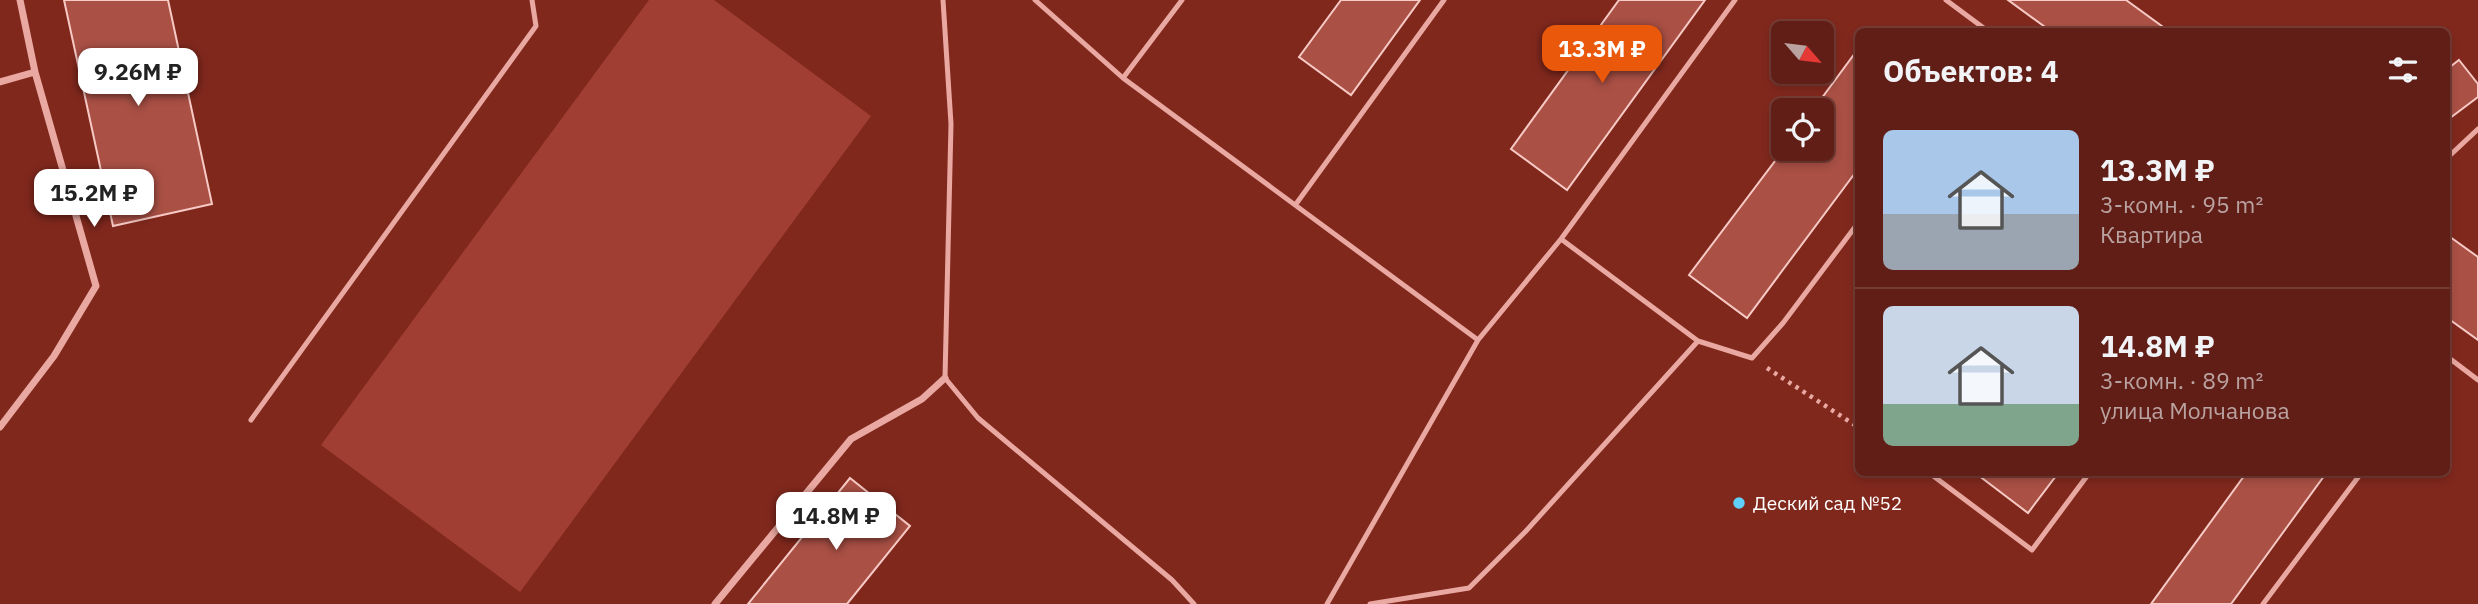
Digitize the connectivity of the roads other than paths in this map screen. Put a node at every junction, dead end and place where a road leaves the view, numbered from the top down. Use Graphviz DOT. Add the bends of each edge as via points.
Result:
graph roads {
  1 [pos="20,0"];
  2 [pos="532,0"];
  3 [pos="943,0"];
  4 [pos="1035,0"];
  5 [pos="1182,0"];
  6 [pos="1444,0"];
  7 [pos="1735,0"];
  8 [pos="1945,0"];
  9 [pos="1984,28"];
  10 [pos="35,72"];
  11 [pos="1123,78"];
  12 [pos="0,82"];
  13 [pos="2478,129"];
  14 [pos="2450,155"];
  15 [pos="1296,204"];
  16 [pos="1855,227"];
  17 [pos="1561,239"];
  18 [pos="1478,340"];
  19 [pos="1698,341"];
  20 [pos="2450,361"];
  21 [pos="945,378"];
  22 [pos="2478,380"];
  23 [pos="251,419"];
  24 [pos="0,428"];
  25 [pos="1933,476"];
  26 [pos="2087,476"];
  27 [pos="2359,476"];
  28 [pos="715,604"];
  29 [pos="1194,604"];
  30 [pos="1327,604"];
  31 [pos="1370,604"];
  32 [pos="2263,604"];
  1 -- 10 [label="street"];
  2 -- 23 [label="lane" via="536,26"];
  3 -- 21 [label="lane" via="951,124"];
  4 -- 11 [label="lane"];
  5 -- 11 [label="lane"];
  6 -- 15 [label="lane"];
  7 -- 17 [label="lane"];
  8 -- 9 [label="lane"];
  10 -- 12 [label="street"];
  10 -- 24 [label="street" via="96,286 54,356"];
  11 -- 15 [label="lane"];
  13 -- 14 [label="lane"];
  15 -- 18 [label="lane"];
  16 -- 19 [label="lane" via="1752,358"];
  17 -- 18 [label="lane"];
  17 -- 19 [label="lane"];
  18 -- 30 [label="lane"];
  19 -- 31 [label="lane" via="1469,588"];
  20 -- 22 [label="lane"];
  21 -- 28 [label="street" via="922,400 850,439"];
  21 -- 29 [label="lane" via="978,418 1172,580"];
  25 -- 26 [label="lane" via="2032,551"];
  27 -- 32 [label="lane"];
}
